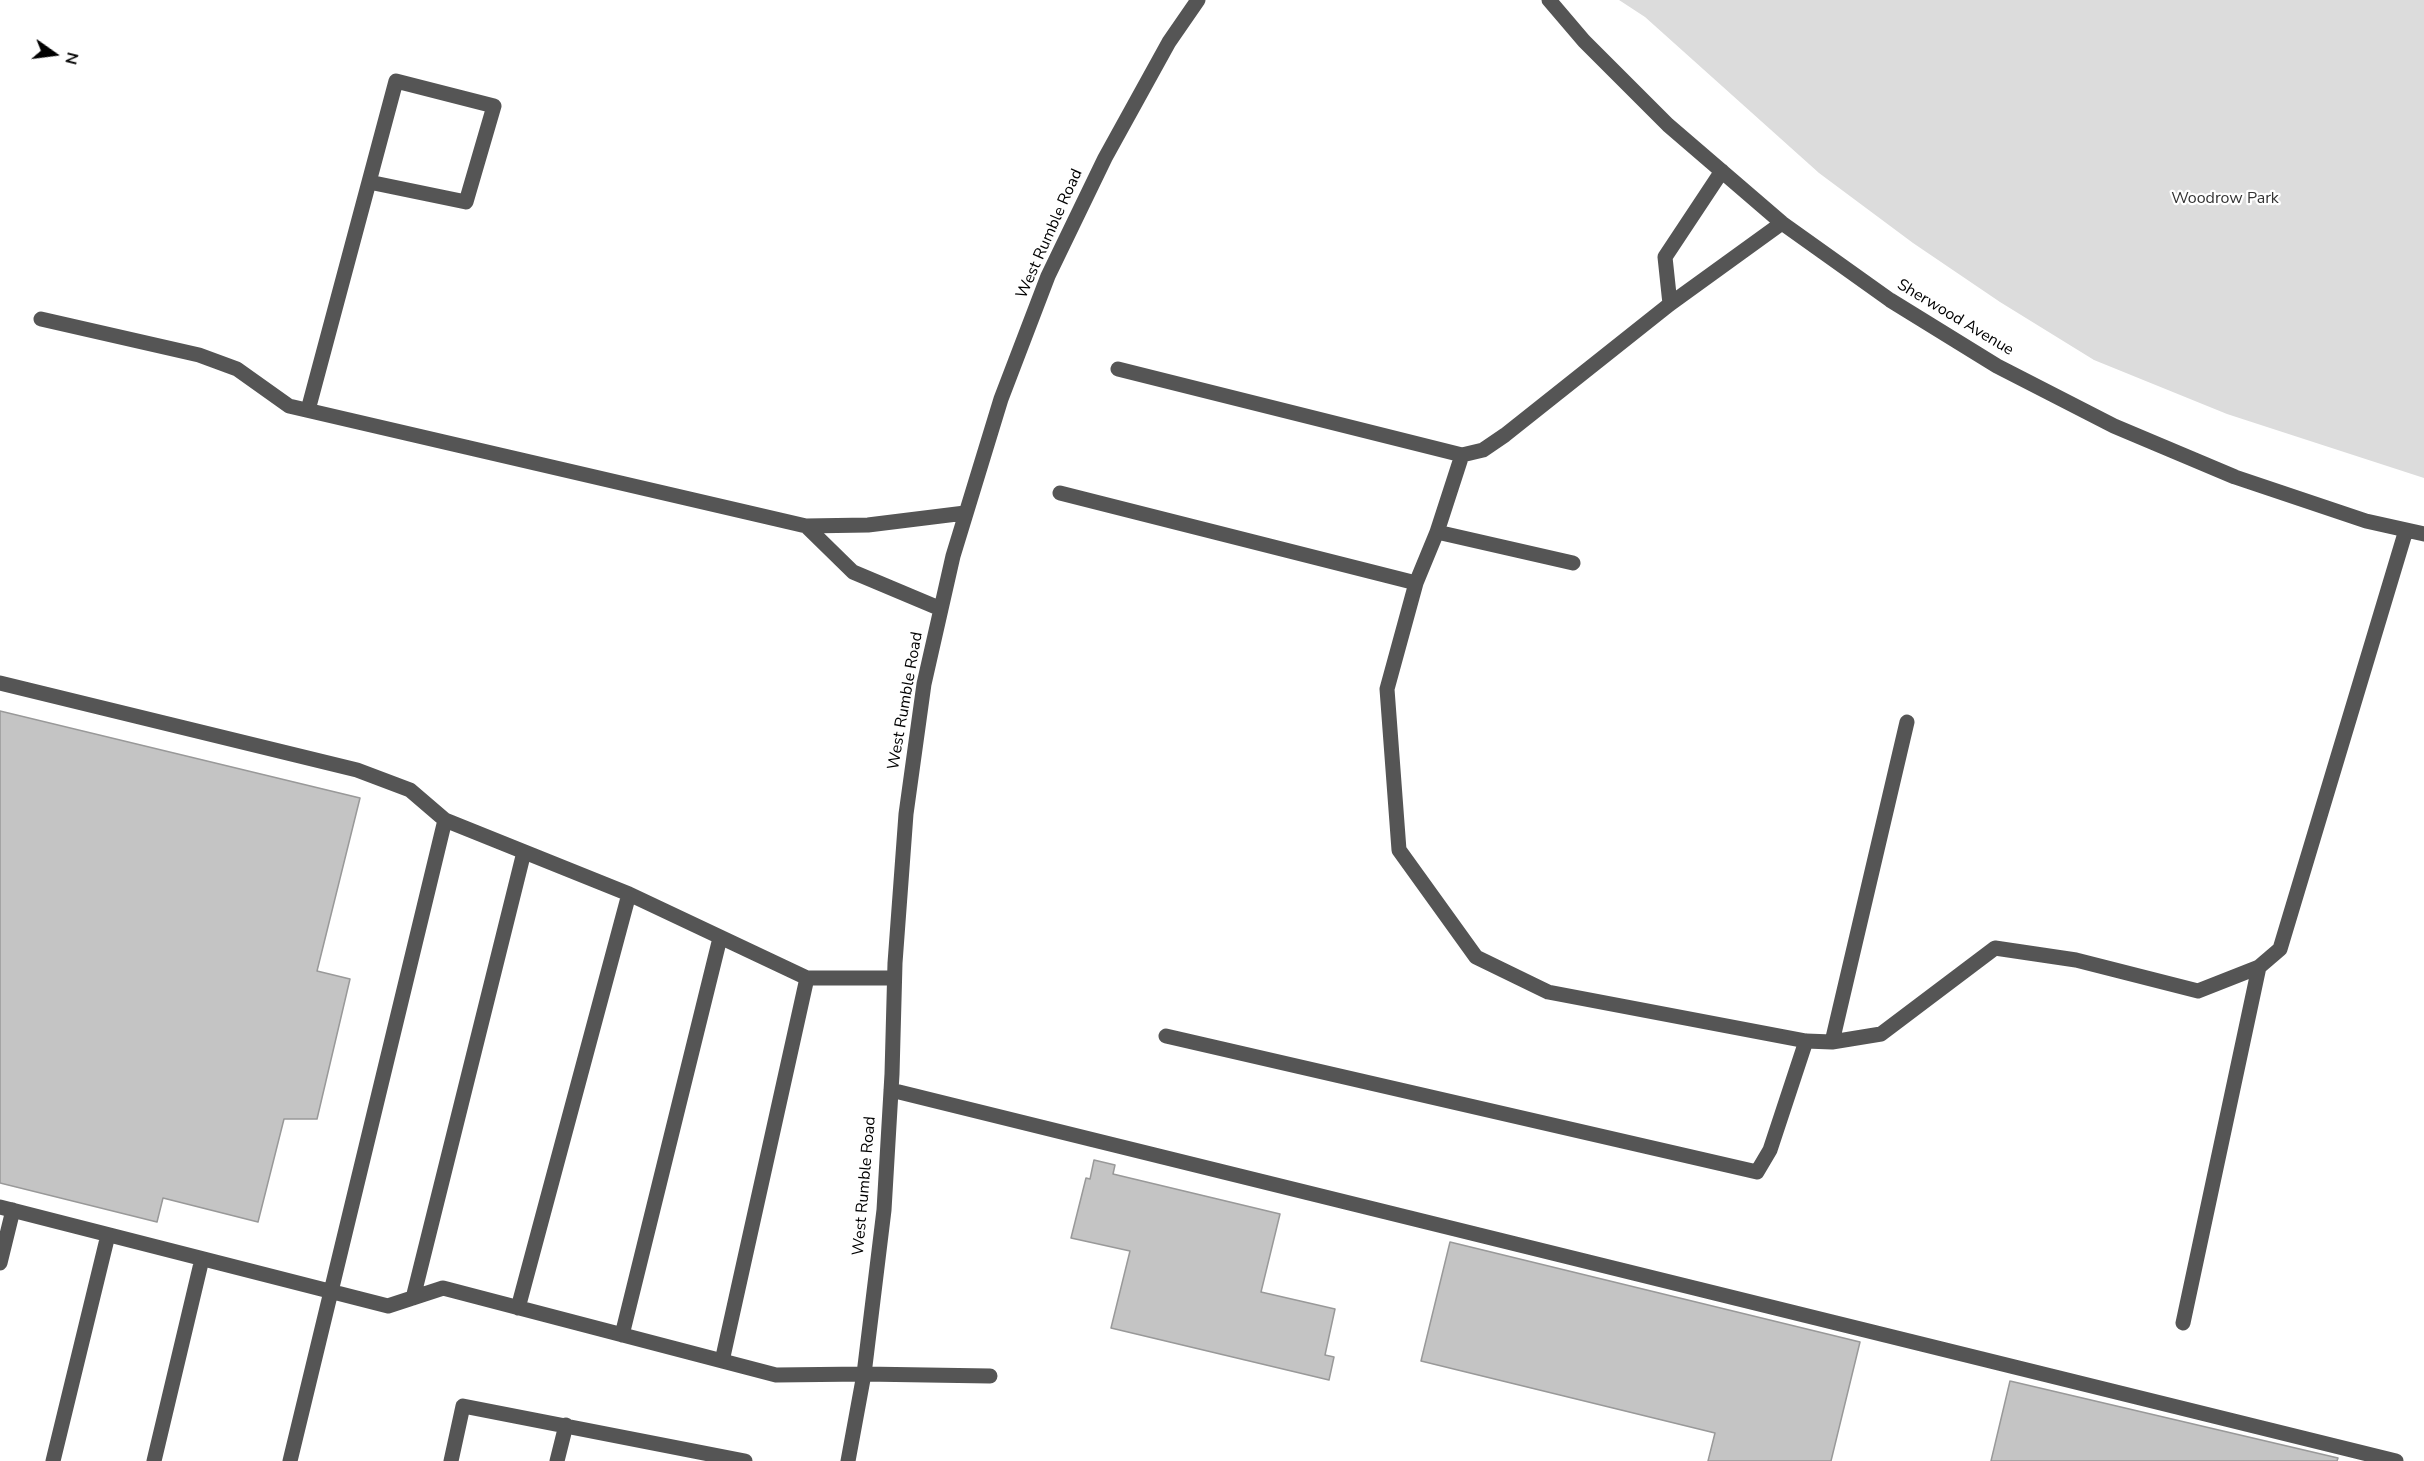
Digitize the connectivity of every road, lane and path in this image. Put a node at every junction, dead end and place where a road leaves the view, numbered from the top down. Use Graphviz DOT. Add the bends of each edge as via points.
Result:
graph roads {
  1 [pos="1198,0"];
  2 [pos="1549,0"];
  3 [pos="1722,171"];
  4 [pos="369,182"];
  5 [pos="1782,223"];
  6 [pos="1670,304"];
  7 [pos="41,319"];
  8 [pos="1118,369"];
  9 [pos="308,410"];
  10 [pos="1462,455"];
  11 [pos="1060,493"];
  12 [pos="965,513"];
  13 [pos="806,526"];
  14 [pos="2406,530"];
  15 [pos="1437,532"];
  16 [pos="2424,534"];
  17 [pos="1573,563"];
  18 [pos="1416,583"];
  19 [pos="941,609"];
  20 [pos="0,682"];
  21 [pos="1907,722"];
  22 [pos="445,820"];
  23 [pos="524,852"];
  24 [pos="629,894"];
  25 [pos="720,938"];
  26 [pos="2259,967"];
  27 [pos="807,978"];
  28 [pos="894,978"];
  29 [pos="1166,1036"];
  30 [pos="1806,1041"];
  31 [pos="1832,1042"];
  32 [pos="891,1090"];
  33 [pos="7,1208"];
  34 [pos="108,1235"];
  35 [pos="202,1259"];
  36 [pos="0,1263"];
  37 [pos="331,1291"];
  38 [pos="413,1298"];
  39 [pos="518,1308"];
  40 [pos="2183,1323"];
  41 [pos="622,1335"];
  42 [pos="722,1361"];
  43 [pos="864,1374"];
  44 [pos="990,1376"];
  45 [pos="566,1425"];
  46 [pos="53,1461"];
  47 [pos="153,1461"];
  48 [pos="290,1461"];
  49 [pos="451,1461"];
  50 [pos="557,1461"];
  51 [pos="745,1461"];
  52 [pos="848,1461"];
  53 [pos="2396,1461"];
  1 -- 12 [label="street, West Rumble Road" via="1169,42 1105,158 1048,276 1000,399"];
  2 -- 3 [label="street, Sherwood Avenue" via="1668,125"];
  3 -- 5 [label="street, Sherwood Avenue"];
  3 -- 6 [label="street" via="1665,257"];
  4 -- 4 [label="street" via="396,81 494,106 466,202"];
  4 -- 9 [label="street"];
  5 -- 6 [label="street"];
  5 -- 14 [label="street, Sherwood Avenue" via="1890,300 1998,366 2114,426 2235,477 2366,521"];
  6 -- 10 [label="street" via="1505,435 1483,450"];
  7 -- 9 [label="street" via="199,355 237,369 289,406"];
  8 -- 10 [label="street"];
  9 -- 13 [label="street"];
  10 -- 15 [label="street"];
  11 -- 18 [label="street"];
  12 -- 13 [label="street" via="868,525"];
  12 -- 19 [label="street, West Rumble Road"];
  13 -- 19 [label="street" via="853,572"];
  14 -- 16 [label="street, Sherwood Avenue"];
  14 -- 26 [label="street" via="2280,949"];
  15 -- 17 [label="street"];
  15 -- 18 [label="street"];
  18 -- 30 [label="street" via="1387,689 1400,850 1476,957 1548,992"];
  19 -- 28 [label="street, West Rumble Road" via="924,684 906,814"];
  20 -- 22 [label="street" via="357,770 410,790"];
  21 -- 31 [label="street"];
  22 -- 23 [label="street"];
  22 -- 37 [label="street"];
  23 -- 24 [label="street"];
  23 -- 38 [label="street"];
  24 -- 25 [label="street"];
  24 -- 39 [label="street"];
  25 -- 27 [label="street"];
  25 -- 41 [label="street"];
  26 -- 31 [label="street" via="2198,991 2076,960 1995,948 1881,1034"];
  26 -- 40 [label="street"];
  27 -- 28 [label="street"];
  27 -- 42 [label="street"];
  28 -- 32 [label="street, West Rumble Road"];
  29 -- 30 [label="street" via="1757,1172 1770,1150"];
  30 -- 31 [label="street"];
  32 -- 43 [label="street, West Rumble Road" via="884,1210"];
  32 -- 53 [label="street"];
  33 -- 34 [label="street"];
  33 -- 36 [label="street"];
  34 -- 35 [label="street"];
  34 -- 46 [label="street"];
  35 -- 37 [label="street"];
  35 -- 47 [label="street"];
  37 -- 38 [label="street" via="388,1306"];
  37 -- 48 [label="street"];
  38 -- 39 [label="street" via="443,1288"];
  39 -- 41 [label="street"];
  41 -- 42 [label="street"];
  42 -- 43 [label="street" via="776,1376"];
  43 -- 44 [label="street"];
  43 -- 52 [label="street, West Rumble Road"];
  45 -- 49 [label="street" via="463,1406"];
  45 -- 50 [label="street"];
  45 -- 51 [label="street"];
}
